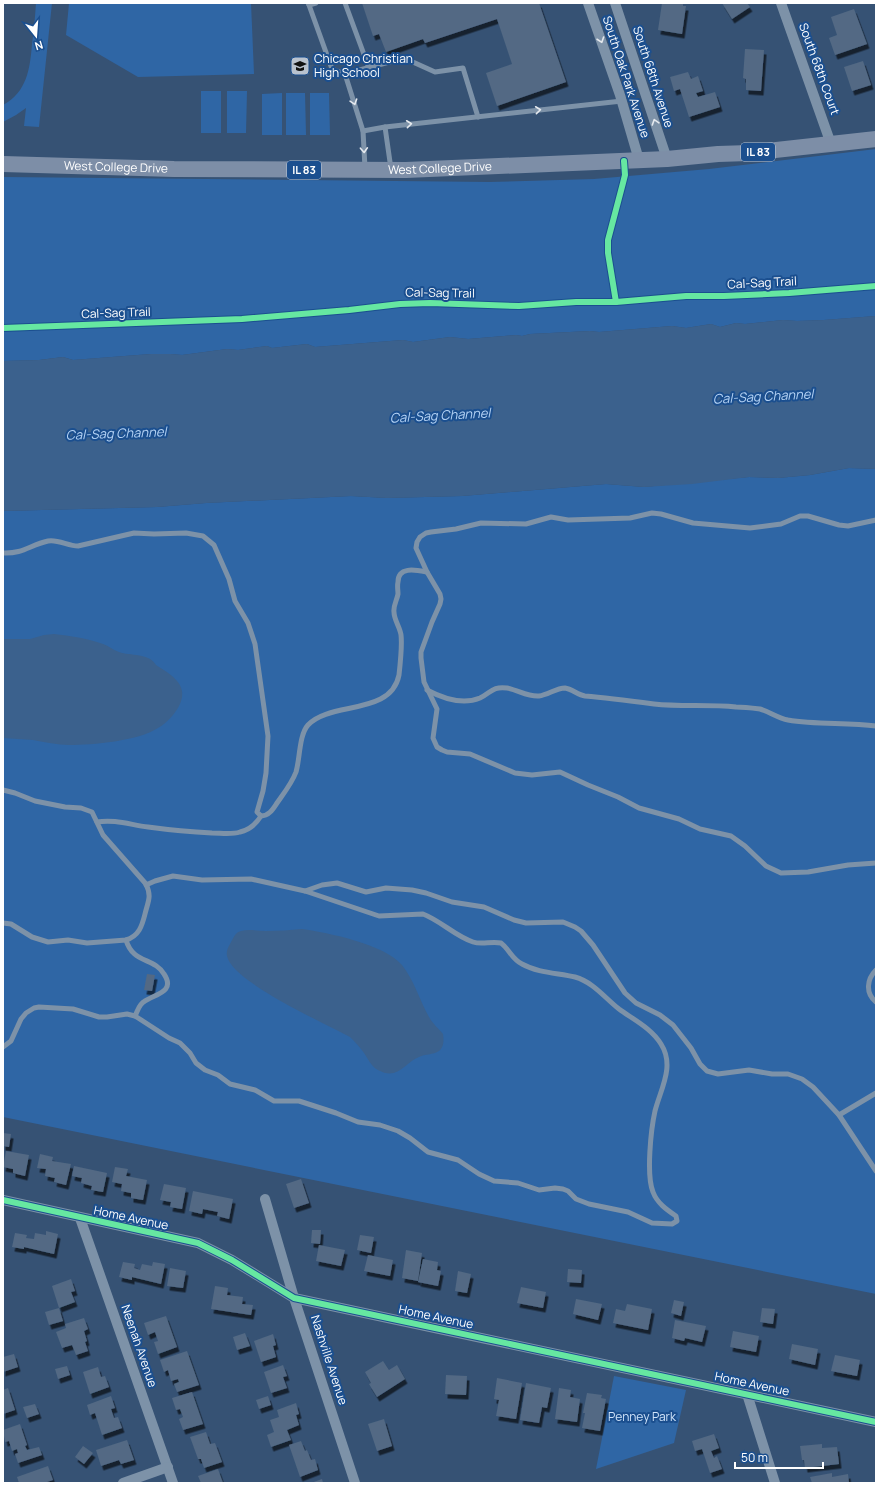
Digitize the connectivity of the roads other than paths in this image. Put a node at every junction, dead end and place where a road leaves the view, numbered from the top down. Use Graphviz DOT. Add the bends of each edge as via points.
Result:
graph roads {
  1 [pos="316,3"];
  2 [pos="346,3"];
  3 [pos="588,3"];
  4 [pos="616,3"];
  5 [pos="781,3"];
  6 [pos="308,4"];
  7 [pos="369,68"];
  8 [pos="345,74"];
  9 [pos="622,101"];
  10 [pos="478,117"];
  11 [pos="385,127"];
  12 [pos="363,130"];
  13 [pos="876,139"];
  14 [pos="831,144"];
  15 [pos="667,159"];
  16 [pos="639,160"];
  17 [pos="3,164"];
  18 [pos="365,170"];
  19 [pos="391,170"];
  20 [pos="876,520"];
  21 [pos="3,553"];
  22 [pos="427,572"];
  23 [pos="427,690"];
  24 [pos="876,726"];
  25 [pos="3,790"];
  26 [pos="261,816"];
  27 [pos="97,822"];
  28 [pos="876,863"];
  29 [pos="146,885"];
  30 [pos="305,891"];
  31 [pos="3,923"];
  32 [pos="126,940"];
  33 [pos="876,970"];
  34 [pos="876,1002"];
  35 [pos="135,1016"];
  36 [pos="3,1047"];
  37 [pos="876,1093"];
  38 [pos="839,1115"];
  39 [pos="876,1171"];
  40 [pos="265,1199"];
  41 [pos="3,1200"];
  42 [pos="80,1218"];
  43 [pos="294,1298"];
  44 [pos="747,1394"];
  45 [pos="876,1422"];
  46 [pos="168,1467"];
  47 [pos="123,1483"];
  48 [pos="173,1483"];
  49 [pos="355,1483"];
  50 [pos="775,1483"];
  1 -- 6 [label="lane"];
  2 -- 7 [label="lane"];
  3 -- 9 [label="street, South Oak Park Avenue, one-way"];
  15 -- 4 [label="street, South 68th Avenue, one-way"];
  5 -- 14 [label="street, South 68th Court"];
  6 -- 8 [label="lane" via="332,69"];
  7 -- 8 [label="lane"];
  7 -- 10 [label="lane" via="404,58 435,72 463,68"];
  8 -- 12 [label="lane, one-way"];
  10 -- 9 [label="lane, one-way"];
  9 -- 16 [label="street, South Oak Park Avenue"];
  11 -- 10 [label="lane, one-way"];
  11 -- 12 [label="lane"];
  11 -- 19 [label="lane"];
  12 -- 18 [label="lane, one-way"];
  13 -- 14 [label="main road, West College Drive / IL 83"];
  14 -- 15 [label="main road, West College Drive / IL 83"];
  15 -- 16 [label="main road, West College Drive / IL 83"];
  16 -- 19 [label="main road, West College Drive / IL 83"];
  17 -- 18 [label="main road, West College Drive / IL 83" via="174,169"];
  18 -- 19 [label="main road, West College Drive / IL 83"];
  20 -- 22 [label="lane" via="838,526 808,516 800,516 781,524 750,528 693,523 652,513 630,518 568,520 551,517 526,524 481,522 426,533 420,537 416,542 416,548"];
  21 -- 26 [label="lane" via="23,551 54,541 78,546 134,533 186,532 203,536 214,545 235,601 248,623 255,644 268,736 266,773 257,812"];
  22 -- 23 [label="lane" via="440,599 421,652"];
  22 -- 26 [label="lane" via="411,569 398,577 394,613 401,636 399,674 394,689 383,698 326,715 307,726 303,732 299,759 291,783 272,811"];
  23 -- 24 [label="lane" via="465,701 480,698 493,689 509,689 538,696 567,688 577,694 603,698 759,709 789,720"];
  23 -- 28 [label="lane" via="437,709 433,738 437,747 447,752 470,754 515,773 527,775 560,772 639,808 679,819 700,829 731,836 766,866 781,873"];
  25 -- 27 [label="lane" via="35,801 87,810 92,812"];
  26 -- 27 [label="lane" via="248,829 230,834 187,832 113,820"];
  27 -- 29 [label="lane" via="109,843 133,867"];
  29 -- 30 [label="lane" via="173,876 202,880 251,879"];
  29 -- 32 [label="lane" via="150,901 142,926 135,936"];
  30 -- 35 [label="lane" via="379,916 423,914 464,938 481,944 501,943 523,965 576,977 586,982 647,1028 661,1043 667,1063 664,1085 655,1111 651,1186 659,1203 676,1216 677,1221 672,1224 652,1223 628,1212 589,1204 564,1189 539,1190 518,1183 494,1181 458,1160 428,1152 398,1130 358,1122 299,1101 274,1101 255,1090 230,1084 205,1070 180,1043"];
  30 -- 38 [label="lane" via="329,883 366,892 386,888 412,890 452,902 484,907 506,918 526,923 570,924 587,938 630,998 673,1025 707,1071 718,1074 749,1070 794,1075 813,1087"];
  31 -- 32 [label="lane" via="11,924 32,937 48,942"];
  32 -- 35 [label="lane" via="136,956 159,967 167,980 163,993 144,1001"];
  33 -- 34 [label="lane" via="868,988"];
  35 -- 36 [label="lane" via="127,1014 99,1017 73,1009 34,1008 21,1019 11,1041"];
  37 -- 38 [label="lane"];
  38 -- 39 [label="lane"];
  40 -- 43 [label="street, Nashville Avenue"];
  41 -- 42 [label="street, Home Avenue"];
  42 -- 43 [label="street, Home Avenue" via="198,1243 232,1260"];
  42 -- 46 [label="street, Neenah Avenue"];
  43 -- 44 [label="street, Home Avenue"];
  43 -- 49 [label="street, Nashville Avenue"];
  44 -- 45 [label="street, Home Avenue"];
  44 -- 50 [label="street"];
  46 -- 47 [label="street"];
  46 -- 48 [label="street, Neenah Avenue"];
}
